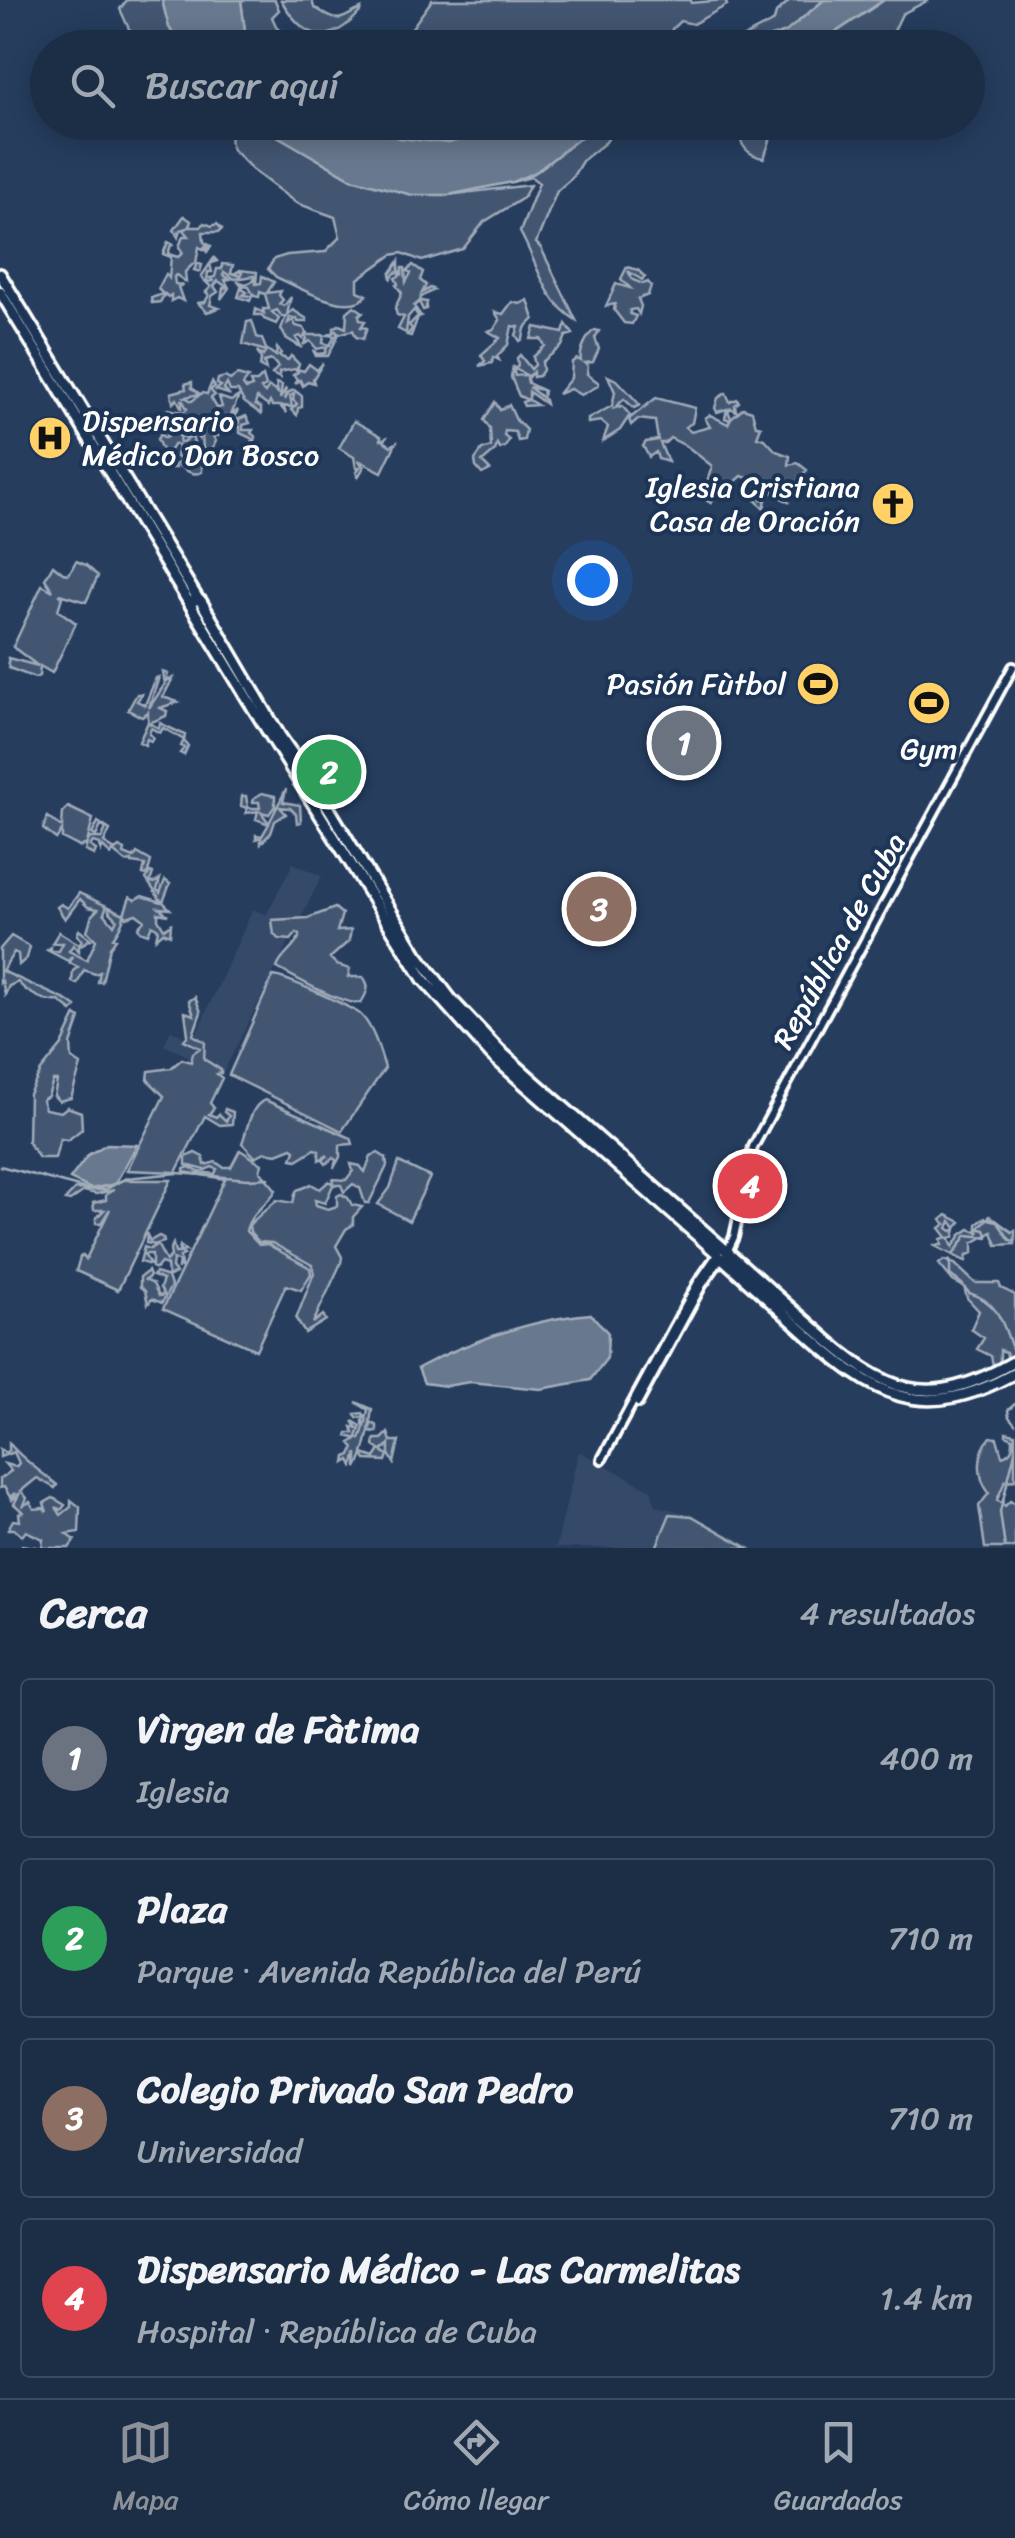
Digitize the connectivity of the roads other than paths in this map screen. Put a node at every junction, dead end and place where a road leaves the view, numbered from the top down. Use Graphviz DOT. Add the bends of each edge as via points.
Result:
graph roads {
  1 [pos="0,274"];
  2 [pos="0,292"];
  3 [pos="69,396"];
  4 [pos="1013,667"];
  5 [pos="724,1252"];
  6 [pos="1012,1369"];
  7 [pos="604,1460"];
  1 -- 3 [label="highway"];
  2 -- 3 [label="highway"];
  3 -- 5 [label="highway" via="444,1006"];
  4 -- 5 [label="main road, República de Cuba" via="752,1147"];
  5 -- 6 [label="highway" via="882,1390 950,1398"];
  5 -- 7 [label="main road"];
}
